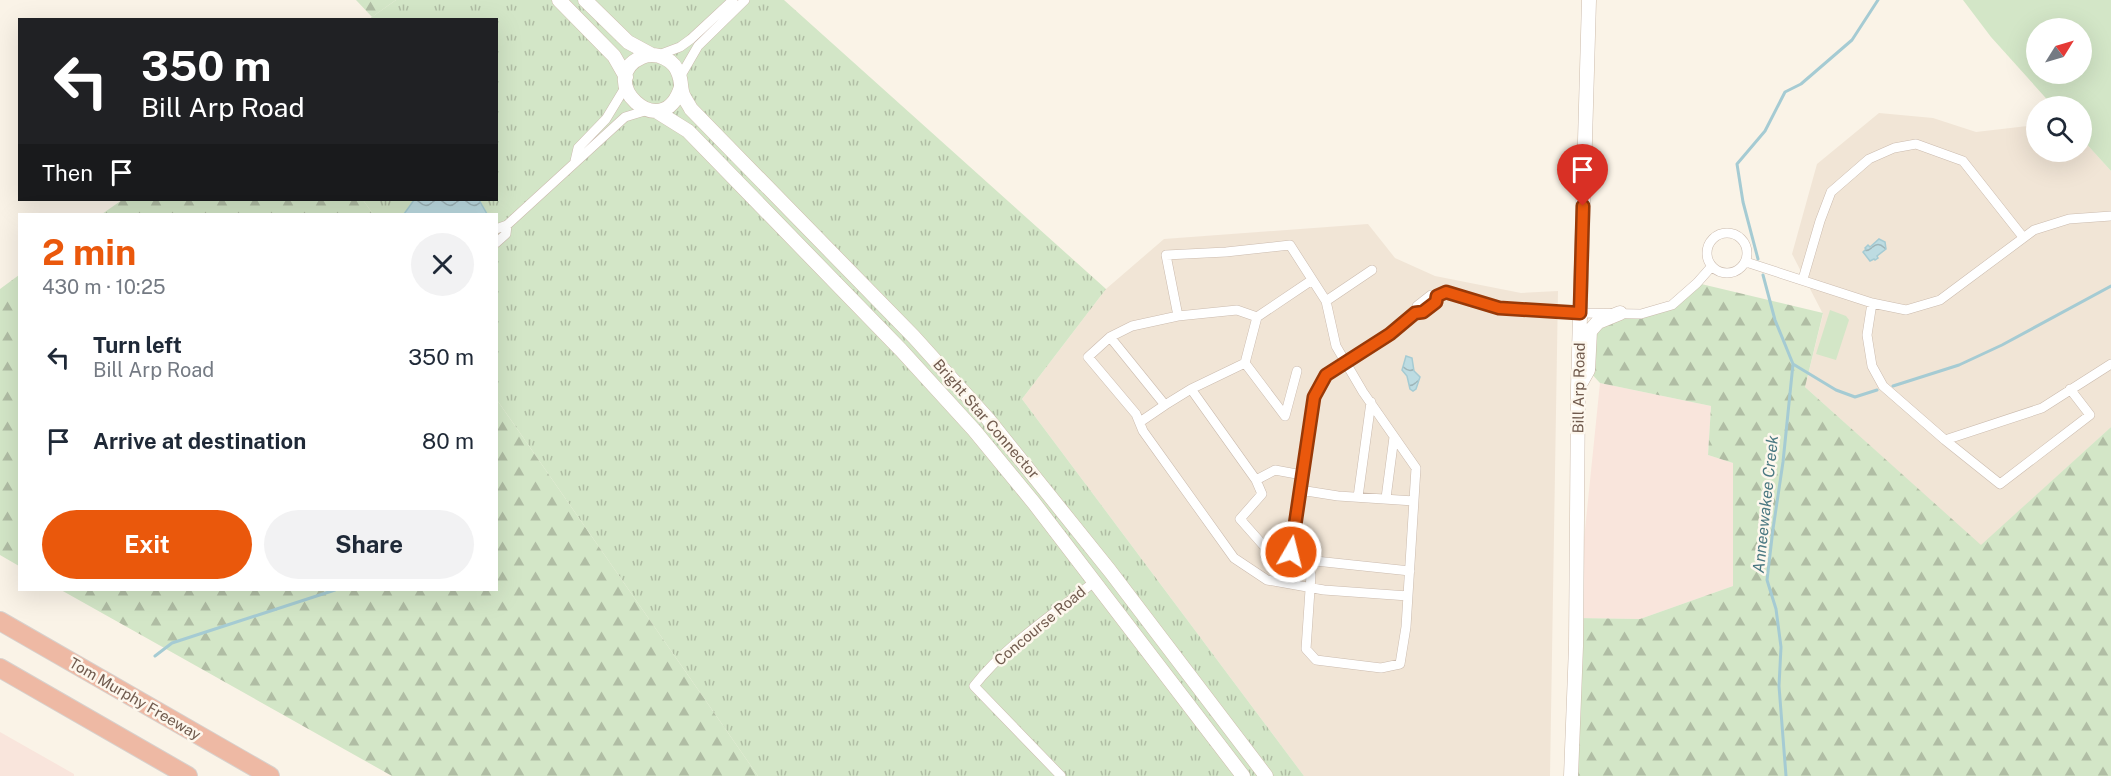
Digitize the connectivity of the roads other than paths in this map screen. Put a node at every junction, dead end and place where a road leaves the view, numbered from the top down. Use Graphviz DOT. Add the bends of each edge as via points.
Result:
graph roads {
  1 [pos="559,0"];
  2 [pos="585,0"];
  3 [pos="732,0"];
  4 [pos="745,0"];
  5 [pos="1589,0"];
  6 [pos="654,55"];
  7 [pos="626,81"];
  8 [pos="680,82"];
  9 [pos="652,110"];
  10 [pos="575,161"];
  11 [pos="2111,216"];
  12 [pos="507,225"];
  13 [pos="498,228"];
  14 [pos="2024,237"];
  15 [pos="498,241"];
  16 [pos="1746,262"];
  17 [pos="1712,266"];
  18 [pos="1372,270"];
  19 [pos="1803,279"];
  20 [pos="1312,280"];
  21 [pos="1326,301"];
  22 [pos="1872,303"];
  23 [pos="1580,313"];
  24 [pos="1620,313"];
  25 [pos="1178,316"];
  26 [pos="1257,317"];
  27 [pos="1110,337"];
  28 [pos="1346,362"];
  29 [pos="1245,363"];
  30 [pos="2111,364"];
  31 [pos="1297,371"];
  32 [pos="1578,387"];
  33 [pos="1191,388"];
  34 [pos="2070,389"];
  35 [pos="1371,402"];
  36 [pos="1165,405"];
  37 [pos="1140,422"];
  38 [pos="1394,437"];
  39 [pos="1945,440"];
  40 [pos="1302,475"];
  41 [pos="1256,480"];
  42 [pos="1300,490"];
  43 [pos="1358,497"];
  44 [pos="1386,498"];
  45 [pos="1414,501"];
  46 [pos="1291,552"];
  47 [pos="1306,560"];
  48 [pos="1410,571"];
  49 [pos="1094,582"];
  50 [pos="1310,587"];
  51 [pos="1408,596"];
  52 [pos="0,621"];
  53 [pos="0,668"];
  54 [pos="188,776"];
  55 [pos="270,776"];
  56 [pos="1061,776"];
  57 [pos="1243,776"];
  58 [pos="1266,776"];
  59 [pos="1571,776"];
  1 -- 7 [label="street" via="614,56"];
  2 -- 6 [label="street" via="628,42"];
  3 -- 6 [label="street" via="680,47"];
  4 -- 8 [label="street" via="698,46"];
  5 -- 23 [label="street, Bill Arp Road"];
  6 -- 7 [label="street" via="635,62"];
  6 -- 8 [label="street" via="677,68"];
  7 -- 9 [label="street" via="633,102"];
  7 -- 10 [label="street" via="614,108 578,148"];
  8 -- 9 [label="street" via="678,96 672,103"];
  8 -- 58 [label="street, Bright Star Connector" via="684,97 700,118 988,418"];
  9 -- 10 [label="street" via="625,117"];
  9 -- 49 [label="street, Bright Star Connector" via="687,131 937,388 1034,503"];
  10 -- 12 [label="street"];
  11 -- 14 [label="street" via="2069,219"];
  12 -- 13 [label="street"];
  12 -- 15 [label="street" via="506,234"];
  14 -- 19 [label="street" via="1963,161 1916,144 1894,148 1869,159 1831,192"];
  14 -- 22 [label="street" via="1940,300 1906,310"];
  16 -- 17 [label="street" via="1732,272"];
  16 -- 17 [label="street" via="1748,254 1737,235 1719,233 1706,250"];
  16 -- 19 [label="street"];
  17 -- 24 [label="street" via="1671,305 1641,314"];
  18 -- 21 [label="street"];
  19 -- 22 [label="street"];
  20 -- 21 [label="street"];
  20 -- 25 [label="street" via="1290,245 1166,255"];
  20 -- 26 [label="street"];
  21 -- 28 [label="street" via="1336,346"];
  22 -- 39 [label="street" via="1867,335 1872,366 1883,386"];
  23 -- 24 [label="street"];
  23 -- 28 [label="street" via="1499,308 1446,292 1437,296 1429,308 1415,313"];
  23 -- 32 [label="street, Bill Arp Road"];
  24 -- 32 [label="street" via="1598,322 1590,331 1588,370"];
  25 -- 26 [label="street" via="1238,310"];
  25 -- 27 [label="street" via="1132,326"];
  26 -- 29 [label="street"];
  27 -- 36 [label="street"];
  27 -- 37 [label="street" via="1088,357"];
  28 -- 35 [label="street"];
  28 -- 40 [label="street" via="1326,375 1314,397"];
  29 -- 31 [label="street" via="1285,416"];
  29 -- 33 [label="street"];
  30 -- 34 [label="street"];
  32 -- 59 [label="street, Bill Arp Road"];
  33 -- 36 [label="street"];
  33 -- 41 [label="street"];
  34 -- 39 [label="street" via="2042,408"];
  34 -- 39 [label="street" via="2090,415 2000,484"];
  35 -- 38 [label="street"];
  35 -- 43 [label="street"];
  36 -- 37 [label="street"];
  37 -- 50 [label="street" via="1234,558 1267,580"];
  38 -- 44 [label="street"];
  38 -- 45 [label="street" via="1416,468"];
  40 -- 41 [label="street" via="1275,470"];
  40 -- 42 [label="street"];
  41 -- 46 [label="street" via="1262,494 1240,519 1263,545"];
  42 -- 43 [label="street"];
  42 -- 46 [label="street"];
  43 -- 44 [label="street"];
  44 -- 45 [label="street"];
  45 -- 48 [label="street"];
  46 -- 47 [label="street"];
  47 -- 48 [label="street"];
  47 -- 50 [label="street"];
  48 -- 51 [label="street"];
  49 -- 56 [label="street, Concourse Road" via="1012,646 974,686"];
  49 -- 57 [label="street, Bright Star Connector"];
  50 -- 51 [label="street"];
  50 -- 51 [label="street" via="1306,649 1316,660 1381,668 1400,664"];
  52 -- 55 [label="highway, Tom Murphy Freeway"];
  53 -- 54 [label="highway"];
}
